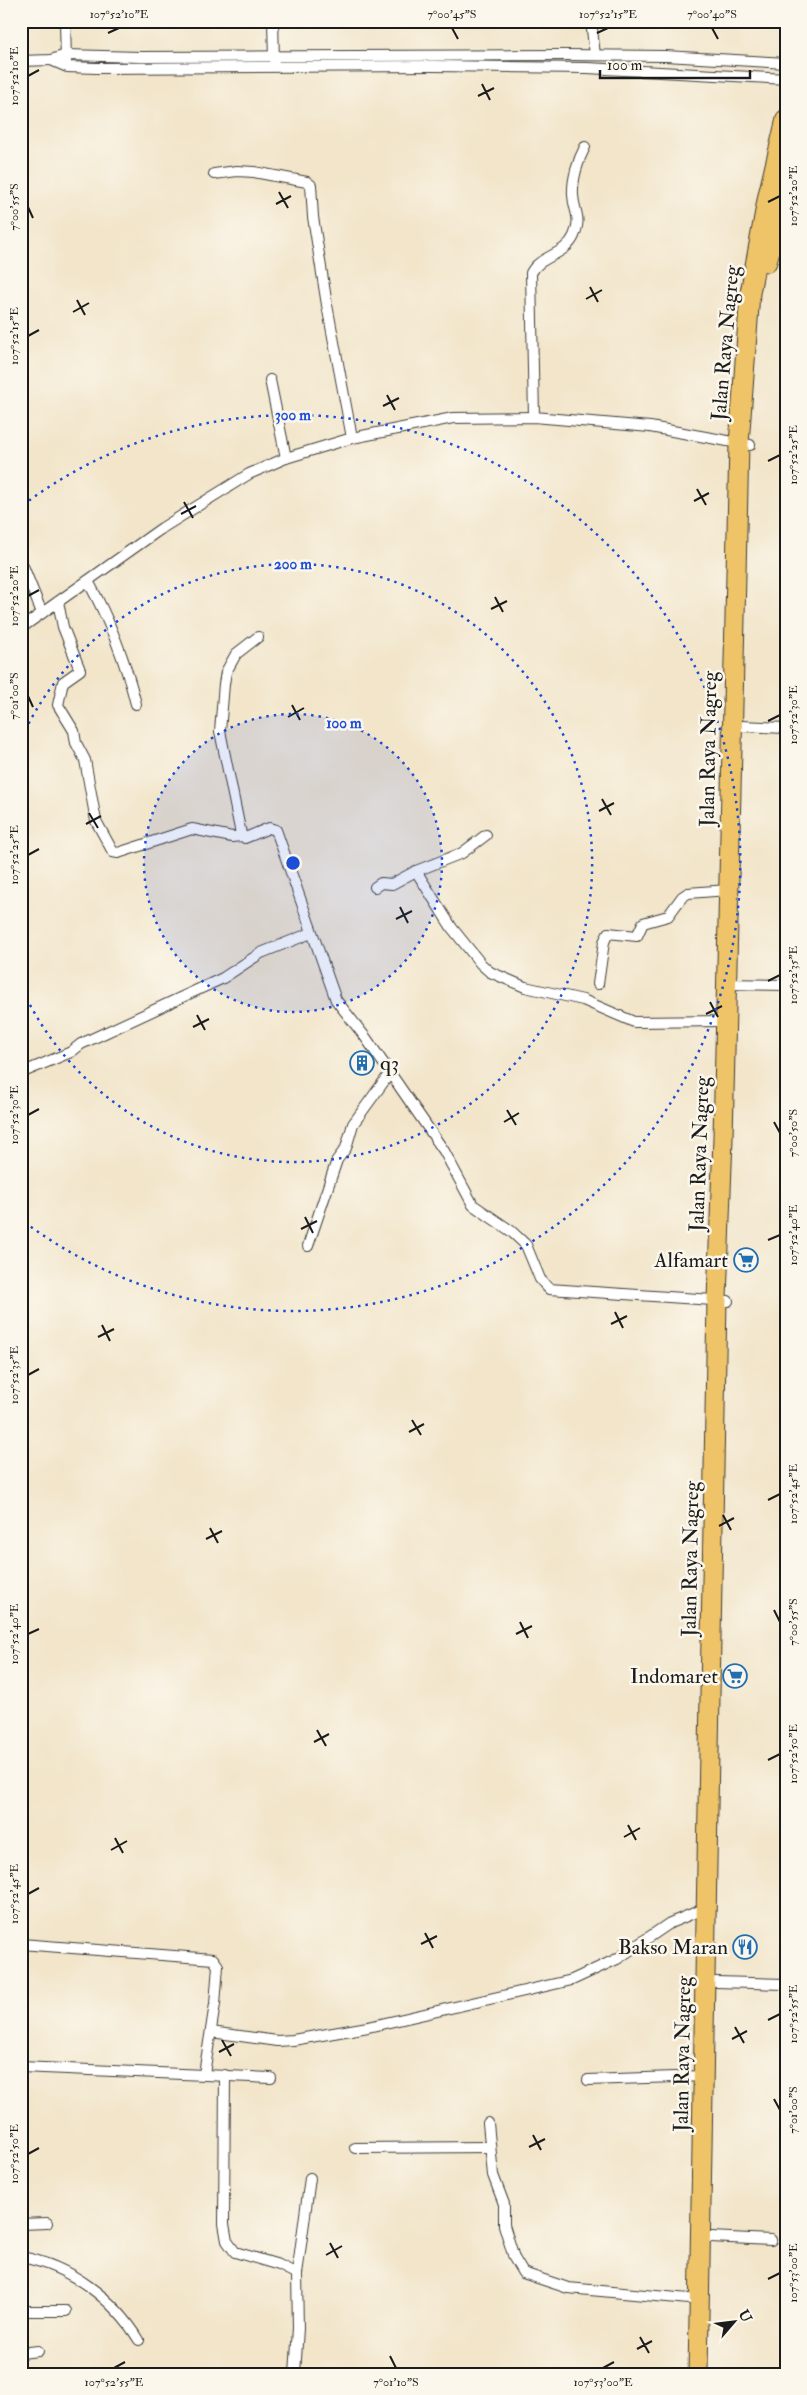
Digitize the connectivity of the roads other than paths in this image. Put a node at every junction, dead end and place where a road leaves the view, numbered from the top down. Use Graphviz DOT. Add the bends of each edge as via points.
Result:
graph roads {
  1 [pos="66,21"];
  2 [pos="273,21"];
  3 [pos="591,21"];
  4 [pos="66,55"];
  5 [pos="595,55"];
  6 [pos="615,55"];
  7 [pos="274,56"];
  8 [pos="51,60"];
  9 [pos="21,61"];
  10 [pos="786,64"];
  11 [pos="67,66"];
  12 [pos="274,67"];
  13 [pos="613,68"];
  14 [pos="786,79"];
  15 [pos="786,119"];
  16 [pos="585,147"];
  17 [pos="214,174"];
  18 [pos="786,186"];
  19 [pos="270,380"];
  20 [pos="534,417"];
  21 [pos="352,438"];
  22 [pos="745,445"];
  23 [pos="286,458"];
  24 [pos="21,561"];
  25 [pos="88,581"];
  26 [pos="58,602"];
  27 [pos="42,613"];
  28 [pos="21,628"];
  29 [pos="258,637"];
  30 [pos="136,704"];
  31 [pos="741,726"];
  32 [pos="786,728"];
  33 [pos="486,835"];
  34 [pos="242,836"];
  35 [pos="416,871"];
  36 [pos="375,887"];
  37 [pos="728,890"];
  38 [pos="311,933"];
  39 [pos="598,984"];
  40 [pos="731,984"];
  41 [pos="786,985"];
  42 [pos="725,1020"];
  43 [pos="21,1073"];
  44 [pos="390,1073"];
  45 [pos="308,1246"];
  46 [pos="723,1300"];
  47 [pos="706,1908"];
  48 [pos="21,1944"];
  49 [pos="716,1982"];
  50 [pos="786,1984"];
  51 [pos="211,2032"];
  52 [pos="21,2068"];
  53 [pos="204,2074"];
  54 [pos="225,2075"];
  55 [pos="704,2076"];
  56 [pos="272,2078"];
  57 [pos="588,2080"];
  58 [pos="488,2123"];
  59 [pos="489,2146"];
  60 [pos="355,2148"];
  61 [pos="310,2178"];
  62 [pos="47,2223"];
  63 [pos="21,2224"];
  64 [pos="711,2237"];
  65 [pos="771,2240"];
  66 [pos="21,2257"];
  67 [pos="296,2274"];
  68 [pos="700,2300"];
  69 [pos="21,2311"];
  70 [pos="66,2311"];
  71 [pos="139,2340"];
  72 [pos="38,2351"];
  73 [pos="21,2353"];
  74 [pos="295,2374"];
  75 [pos="698,2374"];
  76 [pos="707,2374"];
  1 -- 4 [label="street"];
  2 -- 7 [label="street"];
  3 -- 5 [label="street"];
  4 -- 7 [label="street"];
  4 -- 8 [label="street"];
  4 -- 11 [label="street"];
  5 -- 6 [label="street"];
  5 -- 7 [label="street"];
  6 -- 10 [label="street"];
  6 -- 13 [label="street"];
  7 -- 12 [label="street"];
  8 -- 9 [label="street"];
  8 -- 11 [label="street"];
  11 -- 12 [label="street"];
  12 -- 13 [label="street"];
  13 -- 14 [label="street"];
  15 -- 22 [label="highway, Jalan Raya Nagreg" via="768,194 750,294"];
  16 -- 20 [label="street" via="573,192 578,218 572,239 561,252 538,264 530,279"];
  17 -- 21 [label="street" via="254,172 311,185 327,305"];
  18 -- 22 [label="highway, Jalan Raya Nagreg" via="762,293"];
  19 -- 23 [label="street"];
  20 -- 21 [label="street" via="454,418"];
  20 -- 22 [label="street" via="650,427"];
  21 -- 23 [label="street"];
  22 -- 31 [label="highway, Jalan Raya Nagreg"];
  22 -- 37 [label="highway, Jalan Raya Nagreg"];
  23 -- 25 [label="street" via="249,474 181,515"];
  24 -- 27 [label="street"];
  25 -- 26 [label="street"];
  25 -- 30 [label="street" via="110,622"];
  26 -- 27 [label="street"];
  26 -- 34 [label="street" via="63,627 80,670 64,682 58,705 74,732 86,766 96,821 113,852 192,829"];
  27 -- 28 [label="street"];
  29 -- 34 [label="street" via="236,654 225,677 222,700 220,731"];
  31 -- 32 [label="street"];
  31 -- 40 [label="highway, Jalan Raya Nagreg"];
  33 -- 35 [label="street" via="462,854"];
  34 -- 38 [label="street" via="248,838 272,828 276,830"];
  35 -- 36 [label="street" via="392,884 381,883"];
  35 -- 42 [label="street" via="452,928 490,972 525,987 583,1000 634,1022"];
  37 -- 39 [label="street" via="688,893 668,916 642,923 637,936 608,933"];
  37 -- 40 [label="highway, Jalan Raya Nagreg"];
  38 -- 43 [label="street" via="261,953 223,978"];
  38 -- 44 [label="street" via="336,1000"];
  40 -- 41 [label="street"];
  40 -- 42 [label="highway, Jalan Raya Nagreg"];
  40 -- 46 [label="highway, Jalan Raya Nagreg"];
  42 -- 46 [label="highway, Jalan Raya Nagreg"];
  44 -- 45 [label="street" via="353,1124 346,1148 337,1160"];
  44 -- 46 [label="street" via="444,1152 473,1205 526,1245 540,1279 549,1289"];
  46 -- 47 [label="highway, Jalan Raya Nagreg"];
  46 -- 49 [label="highway, Jalan Raya Nagreg"];
  47 -- 51 [label="street" via="670,1922 617,1959 572,1980 368,2027 293,2040 277,2041"];
  47 -- 55 [label="highway, Jalan Raya Nagreg"];
  48 -- 51 [label="street" via="210,1958 218,1966"];
  49 -- 50 [label="street"];
  49 -- 64 [label="highway, Jalan Raya Nagreg"];
  51 -- 53 [label="street"];
  52 -- 53 [label="street"];
  53 -- 54 [label="street"];
  54 -- 56 [label="street"];
  54 -- 67 [label="street" via="224,2224 227,2241 235,2252 279,2265"];
  55 -- 57 [label="street"];
  55 -- 68 [label="highway, Jalan Raya Nagreg"];
  58 -- 59 [label="street"];
  59 -- 60 [label="street"];
  59 -- 68 [label="street" via="493,2175 504,2204 508,2240 523,2273 568,2288"];
  61 -- 67 [label="street"];
  62 -- 63 [label="street"];
  64 -- 65 [label="street"];
  64 -- 76 [label="highway, Jalan Raya Nagreg"];
  66 -- 71 [label="street" via="43,2263 94,2289 128,2322"];
  67 -- 74 [label="street" via="298,2328"];
  68 -- 75 [label="highway, Jalan Raya Nagreg"];
  69 -- 70 [label="street"];
  72 -- 73 [label="street"];
}
